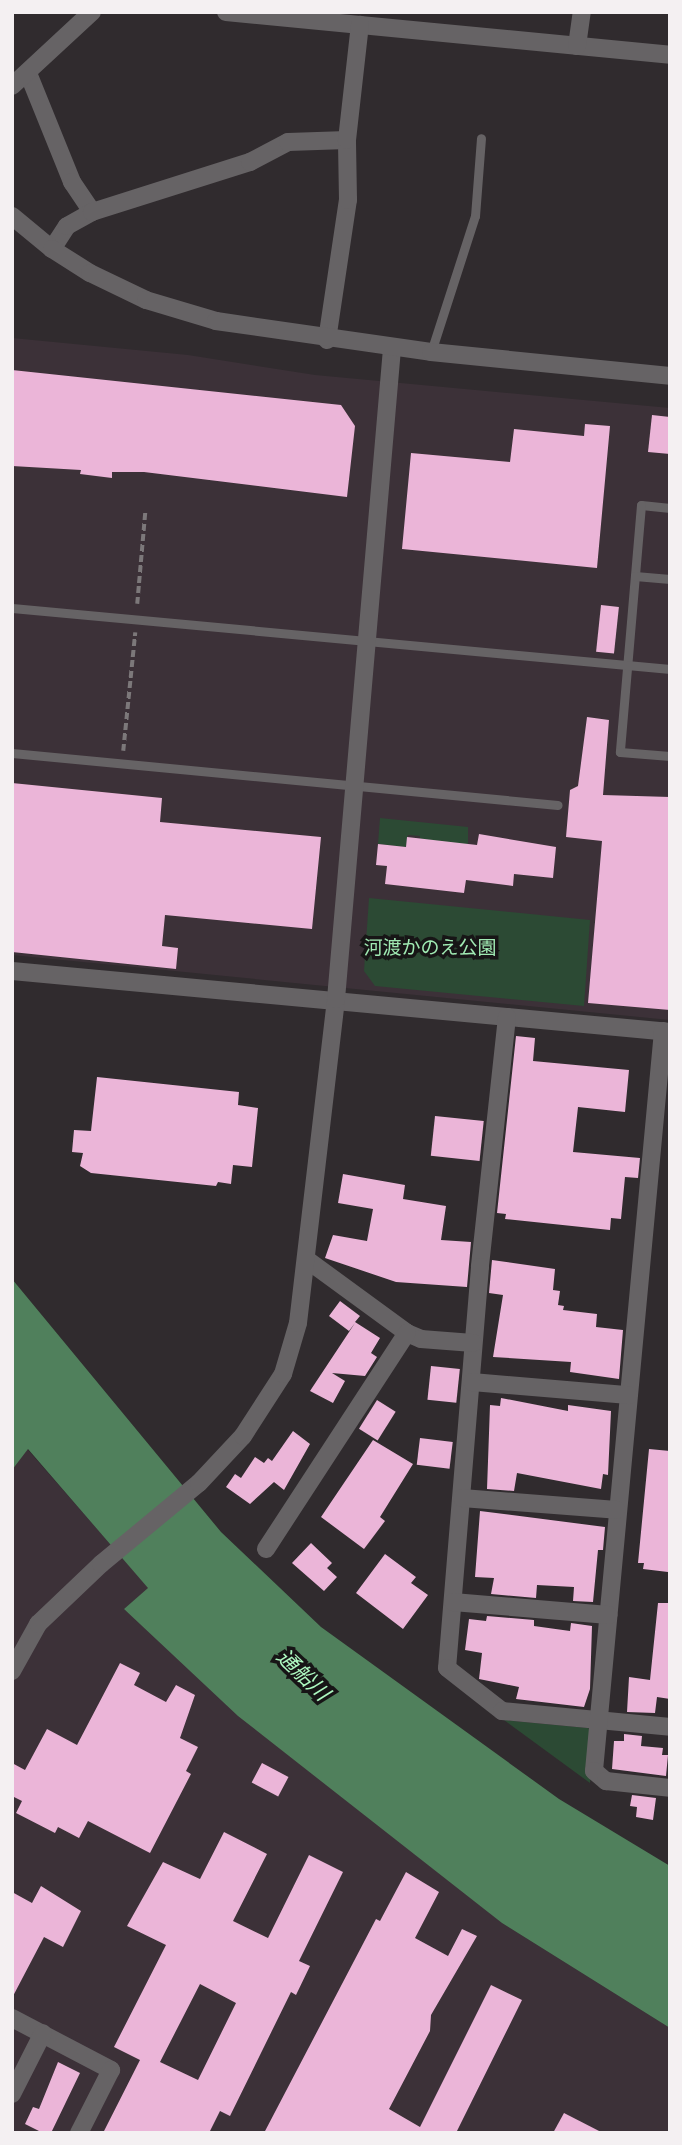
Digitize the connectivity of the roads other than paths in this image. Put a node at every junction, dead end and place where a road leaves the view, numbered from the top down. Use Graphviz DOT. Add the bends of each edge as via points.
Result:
graph roads {
  1 [pos="92,12"];
  2 [pos="582,12"];
  3 [pos="238,13"];
  4 [pos="349,20"];
  5 [pos="577,46"];
  6 [pos="670,55"];
  7 [pos="28,74"];
  8 [pos="12,86"];
  9 [pos="481,138"];
  10 [pos="347,140"];
  11 [pos="92,212"];
  12 [pos="12,216"];
  13 [pos="52,249"];
  14 [pos="327,340"];
  15 [pos="392,348"];
  16 [pos="431,352"];
  17 [pos="670,376"];
  18 [pos="670,508"];
  19 [pos="635,576"];
  20 [pos="670,579"];
  21 [pos="12,608"];
  22 [pos="367,640"];
  23 [pos="627,665"];
  24 [pos="670,668"];
  25 [pos="12,753"];
  26 [pos="670,756"];
  27 [pos="354,786"];
  28 [pos="558,805"];
  29 [pos="12,971"];
  30 [pos="336,999"];
  31 [pos="507,1017"];
  32 [pos="667,1031"];
  33 [pos="306,1259"];
  34 [pos="407,1333"];
  35 [pos="474,1343"];
  36 [pos="472,1382"];
  37 [pos="628,1395"];
  38 [pos="462,1498"];
  39 [pos="617,1510"];
  40 [pos="266,1549"];
  41 [pos="453,1602"];
  42 [pos="608,1615"];
  43 [pos="12,1671"];
  44 [pos="599,1720"];
  45 [pos="670,1727"];
  46 [pos="670,1788"];
  47 [pos="12,2018"];
  48 [pos="43,2033"];
  49 [pos="12,2094"];
  50 [pos="79,2133"];
  1 -- 7 [label="street"];
  2 -- 5 [label="street"];
  3 -- 4 [label="street"];
  4 -- 5 [label="street"];
  4 -- 10 [label="street"];
  5 -- 6 [label="street"];
  7 -- 8 [label="street"];
  7 -- 11 [label="street" via="72,182"];
  9 -- 16 [label="lane" via="475,216"];
  10 -- 11 [label="street" via="288,142 250,162"];
  10 -- 14 [label="street" via="348,200"];
  11 -- 13 [label="street" via="67,226"];
  12 -- 13 [label="street"];
  13 -- 14 [label="street" via="90,273 180,312"];
  14 -- 15 [label="street"];
  15 -- 16 [label="street"];
  15 -- 22 [label="street"];
  16 -- 17 [label="street"];
  18 -- 19 [label="lane" via="641,505"];
  19 -- 20 [label="lane"];
  19 -- 23 [label="lane"];
  21 -- 22 [label="lane"];
  22 -- 23 [label="lane"];
  22 -- 27 [label="street"];
  23 -- 24 [label="lane"];
  23 -- 26 [label="lane" via="620,751"];
  25 -- 27 [label="lane"];
  27 -- 28 [label="lane"];
  27 -- 30 [label="street"];
  29 -- 30 [label="street"];
  30 -- 31 [label="street"];
  30 -- 33 [label="street"];
  31 -- 32 [label="street"];
  31 -- 35 [label="street"];
  32 -- 37 [label="street"];
  33 -- 34 [label="street"];
  33 -- 43 [label="street" via="298,1323 282,1374 243,1436 199,1483 101,1564 38,1624"];
  34 -- 35 [label="street" via="421,1339"];
  34 -- 40 [label="street"];
  35 -- 36 [label="street"];
  36 -- 37 [label="street"];
  36 -- 38 [label="street"];
  37 -- 39 [label="street"];
  38 -- 39 [label="street"];
  38 -- 41 [label="street"];
  39 -- 42 [label="street"];
  41 -- 42 [label="street"];
  41 -- 44 [label="street" via="447,1668 502,1711"];
  42 -- 44 [label="street"];
  44 -- 45 [label="street"];
  44 -- 46 [label="street" via="594,1771 606,1781"];
  47 -- 48 [label="street"];
  48 -- 49 [label="street"];
  48 -- 50 [label="street" via="111,2070"];
}
